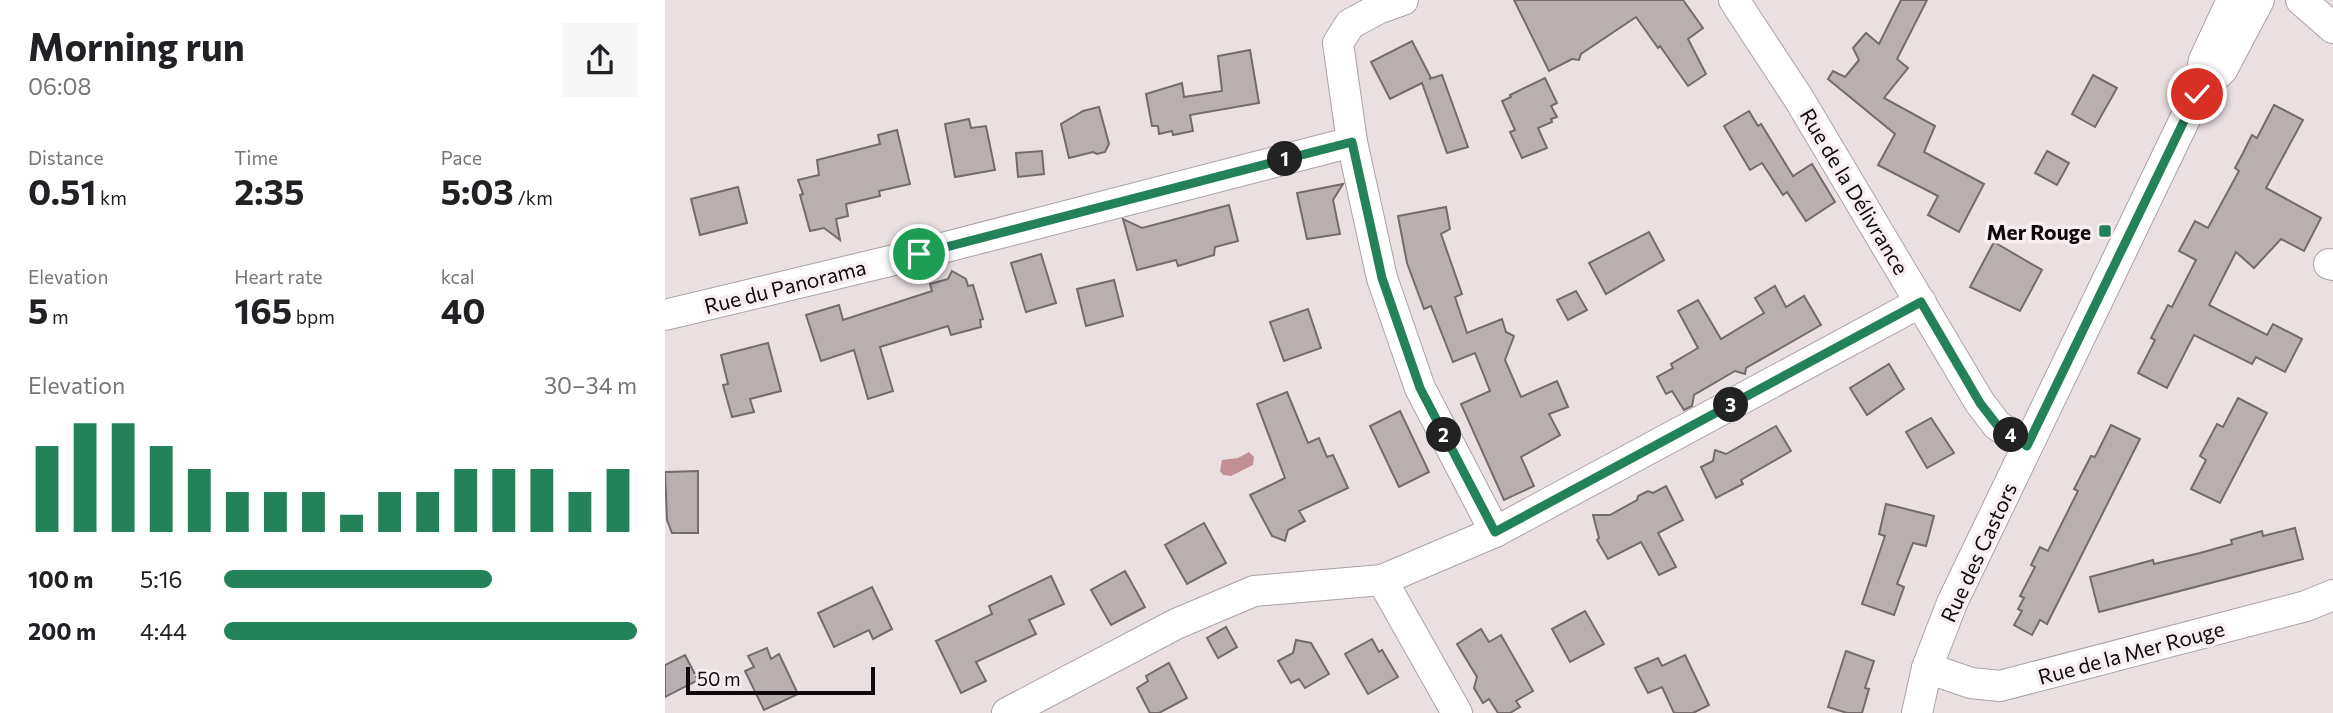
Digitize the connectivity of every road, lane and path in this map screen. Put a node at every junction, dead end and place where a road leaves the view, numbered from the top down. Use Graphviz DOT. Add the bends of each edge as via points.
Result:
graph roads {
  1 [pos="1403,0"];
  2 [pos="1734,0"];
  3 [pos="2232,0"];
  4 [pos="2259,0"];
  5 [pos="2301,0"];
  6 [pos="2333,28"];
  7 [pos="2197,94"];
  8 [pos="1352,142"];
  9 [pos="1921,302"];
  10 [pos="665,316"];
  11 [pos="2027,446"];
  12 [pos="1495,532"];
  13 [pos="1382,580"];
  14 [pos="2333,595"];
  15 [pos="1927,668"];
  16 [pos="1007,713"];
  17 [pos="1457,713"];
  18 [pos="1917,713"];
  1 -- 8 [label="street" via="1350,24 1338,43"];
  2 -- 9 [label="street, Rue de la Délivrance"];
  3 -- 7 [label="street, Rue des Castors" via="2204,60"];
  4 -- 7 [label="street, Rue des Castors" via="2222,70"];
  5 -- 6 [label="street"];
  7 -- 11 [label="street, Rue des Castors"];
  8 -- 10 [label="street, Rue du Panorama"];
  8 -- 12 [label="street" via="1382,278 1420,388"];
  9 -- 11 [label="street, Rue de la Délivrance" via="1980,403 1997,425"];
  9 -- 12 [label="street"];
  11 -- 15 [label="street, Rue des Castors" via="1952,603"];
  12 -- 13 [label="street"];
  13 -- 16 [label="street" via="1254,591 1176,624"];
  13 -- 17 [label="street"];
  14 -- 15 [label="street, Rue de la Mer Rouge" via="2000,686 1971,683"];
  15 -- 18 [label="street, Rue des Castors"];
}
